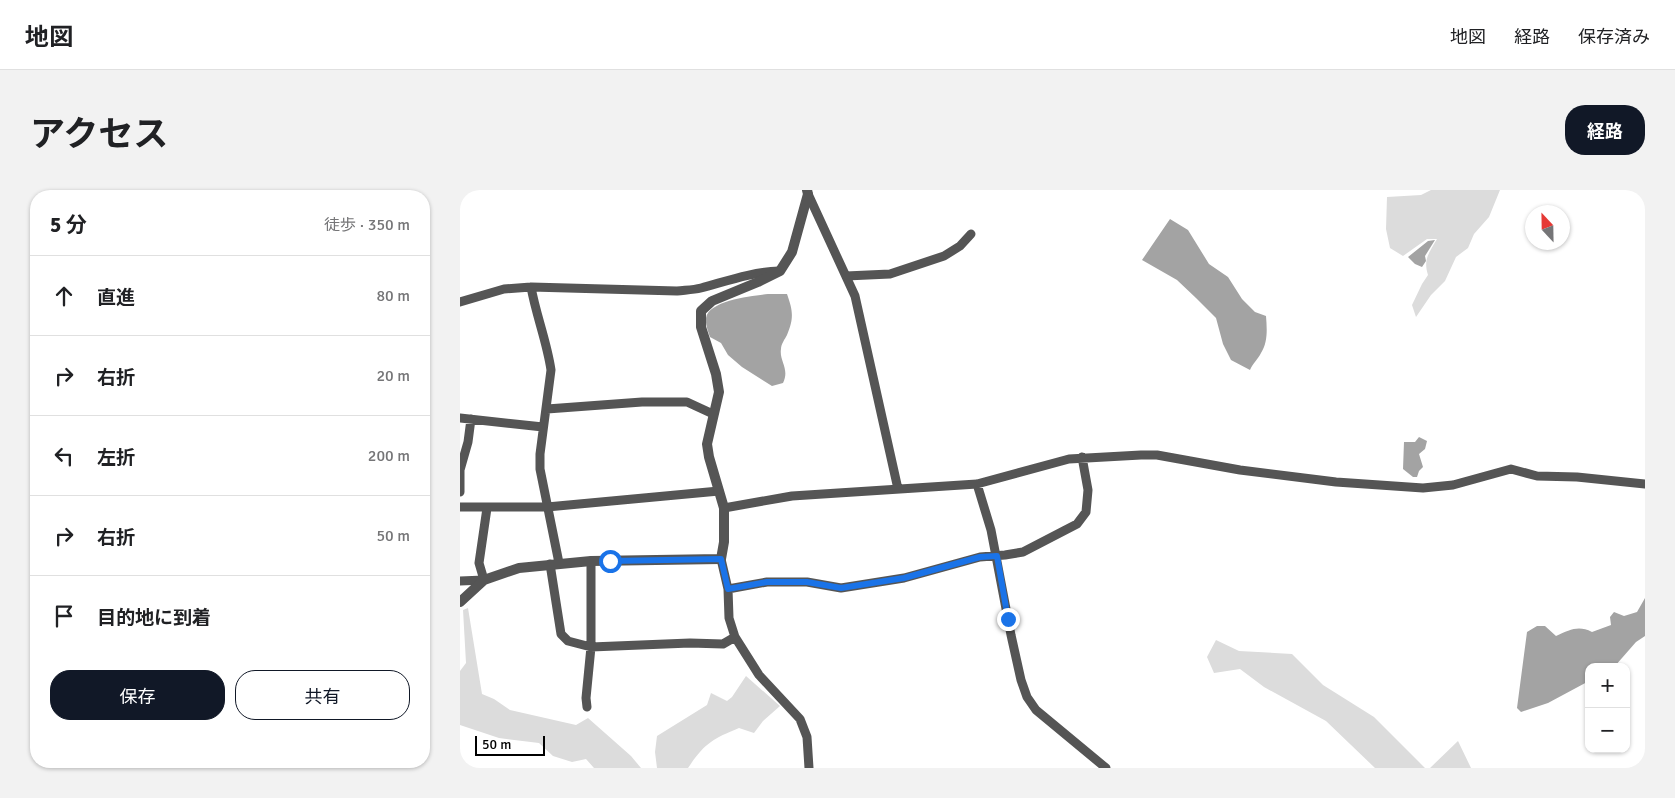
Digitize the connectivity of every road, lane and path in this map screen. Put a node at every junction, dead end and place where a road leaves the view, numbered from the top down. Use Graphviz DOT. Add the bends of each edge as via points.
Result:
graph roads {
  1 [pos="808,192"];
  2 [pos="971,234"];
  3 [pos="780,271"];
  4 [pos="846,276"];
  5 [pos="531,287"];
  6 [pos="460,302"];
  7 [pos="547,410"];
  8 [pos="713,414"];
  9 [pos="460,418"];
  10 [pos="471,419"];
  11 [pos="543,427"];
  12 [pos="1082,457"];
  13 [pos="977,484"];
  14 [pos="1645,484"];
  15 [pos="898,488"];
  16 [pos="719,491"];
  17 [pos="460,492"];
  18 [pos="460,507"];
  19 [pos="547,507"];
  20 [pos="487,508"];
  21 [pos="724,508"];
  22 [pos="997,556"];
  23 [pos="721,559"];
  24 [pos="591,561"];
  25 [pos="554,564"];
  26 [pos="460,580"];
  27 [pos="484,580"];
  28 [pos="728,589"];
  29 [pos="460,602"];
  30 [pos="735,637"];
  31 [pos="591,647"];
  32 [pos="587,708"];
  33 [pos="810,768"];
  34 [pos="1106,768"];
  1 -- 3 [label="street" via="792,252"];
  1 -- 4 [label="street"];
  2 -- 4 [label="street" via="944,256 890,274"];
  3 -- 5 [label="street" via="699,289"];
  3 -- 8 [label="street" via="712,301 702,311 701,326 719,392"];
  4 -- 15 [label="street" via="861,320"];
  5 -- 6 [label="street" via="504,289"];
  5 -- 7 [label="street" via="551,370"];
  7 -- 8 [label="street" via="634,402 687,402"];
  7 -- 11 [label="street"];
  8 -- 16 [label="street" via="706,444"];
  9 -- 10 [label="street"];
  10 -- 11 [label="street"];
  10 -- 17 [label="street" via="460,470"];
  11 -- 19 [label="street" via="540,469"];
  12 -- 13 [label="street"];
  12 -- 14 [label="street" via="1157,455 1336,482 1423,488 1511,469 1537,476"];
  12 -- 22 [label="street" via="1088,490 1086,512 1077,524 1023,552"];
  13 -- 15 [label="street"];
  13 -- 22 [label="street"];
  15 -- 21 [label="street" via="792,496"];
  16 -- 19 [label="street"];
  16 -- 21 [label="street"];
  18 -- 20 [label="street"];
  19 -- 20 [label="street"];
  19 -- 25 [label="street"];
  20 -- 27 [label="street" via="479,563"];
  21 -- 23 [label="street"];
  22 -- 28 [label="street" via="980,557 904,578 841,588 807,582 767,582"];
  22 -- 34 [label="street" via="1011,635 1027,697 1036,710"];
  23 -- 24 [label="street"];
  23 -- 28 [label="street"];
  24 -- 25 [label="street"];
  24 -- 31 [label="street"];
  25 -- 27 [label="street" via="519,568"];
  25 -- 31 [label="street" via="561,634 568,641"];
  26 -- 27 [label="street"];
  27 -- 29 [label="street"];
  28 -- 30 [label="street" via="729,618"];
  30 -- 31 [label="street" via="723,644"];
  30 -- 33 [label="street" via="759,674 800,719 807,737"];
  31 -- 32 [label="street"];
}
